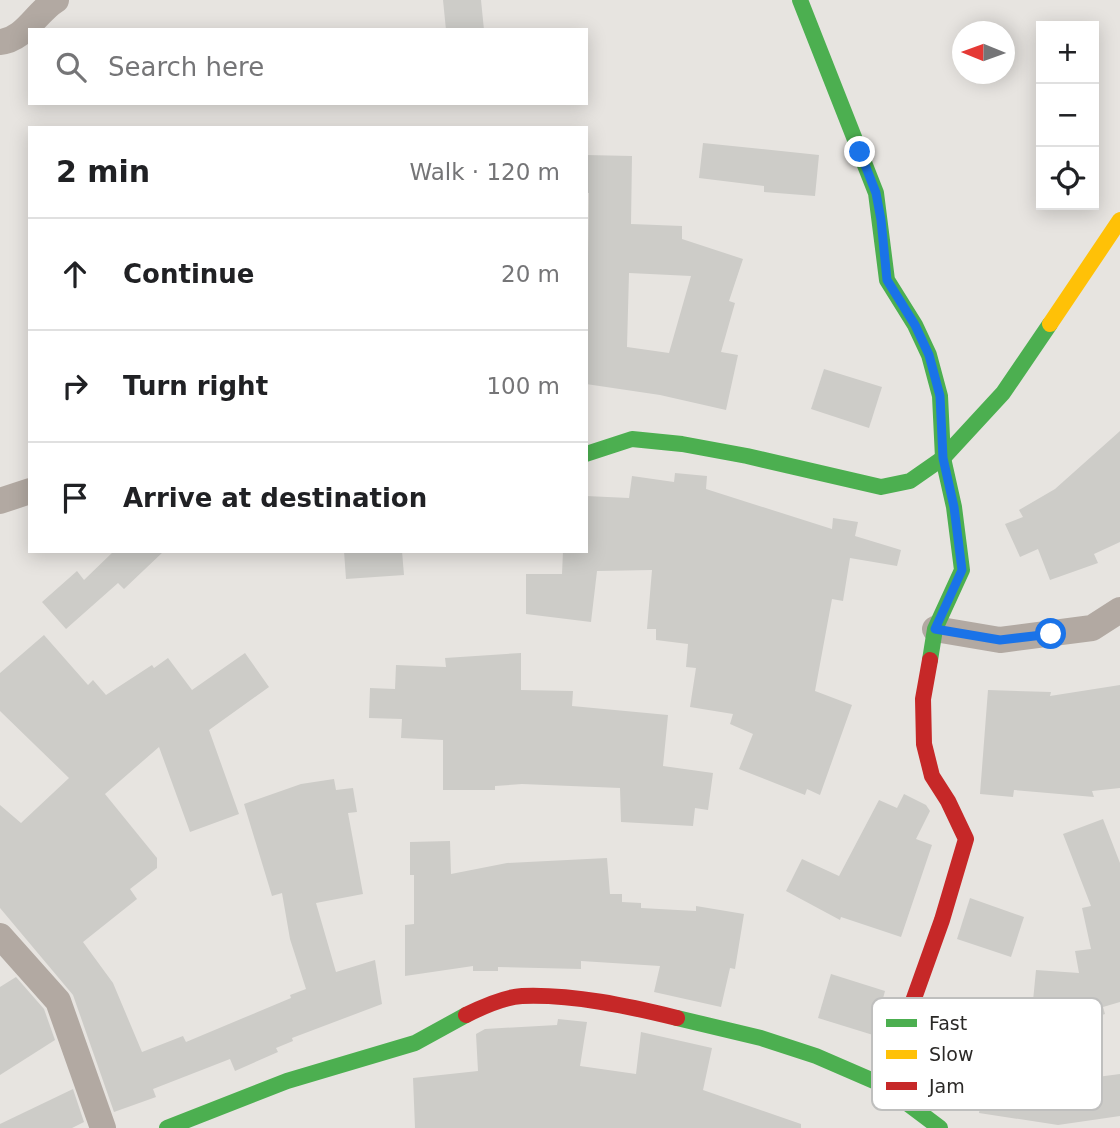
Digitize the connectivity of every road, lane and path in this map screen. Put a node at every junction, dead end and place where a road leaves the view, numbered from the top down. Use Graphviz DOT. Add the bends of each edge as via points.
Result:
graph roads {
  1 [pos="56,0"];
  2 [pos="800,0"];
  3 [pos="0,42"];
  4 [pos="1120,220"];
  5 [pos="588,453"];
  6 [pos="943,458"];
  7 [pos="28,492"];
  8 [pos="0,501"];
  9 [pos="1120,610"];
  10 [pos="935,629"];
  11 [pos="0,936"];
  12 [pos="914,998"];
  13 [pos="872,1080"];
  14 [pos="916,1110"];
  15 [pos="103,1128"];
  16 [pos="167,1128"];
  17 [pos="940,1128"];
  1 -- 3 [label="street" via="19,36"];
  2 -- 6 [label="street" via="876,193 887,280 929,355 940,396"];
  4 -- 6 [label="street" via="1003,393"];
  5 -- 6 [label="street" via="632,439 682,444 880,487 910,481"];
  6 -- 10 [label="street" via="962,570"];
  7 -- 8 [label="street"];
  9 -- 10 [label="street" via="1092,628 1000,640"];
  10 -- 12 [label="street" via="923,699 924,744 932,776 967,839"];
  11 -- 15 [label="street" via="58,1001"];
  13 -- 16 [label="street" via="761,1038 578,999 520,996 477,1009 415,1043 288,1081"];
  14 -- 17 [label="street"];
}
